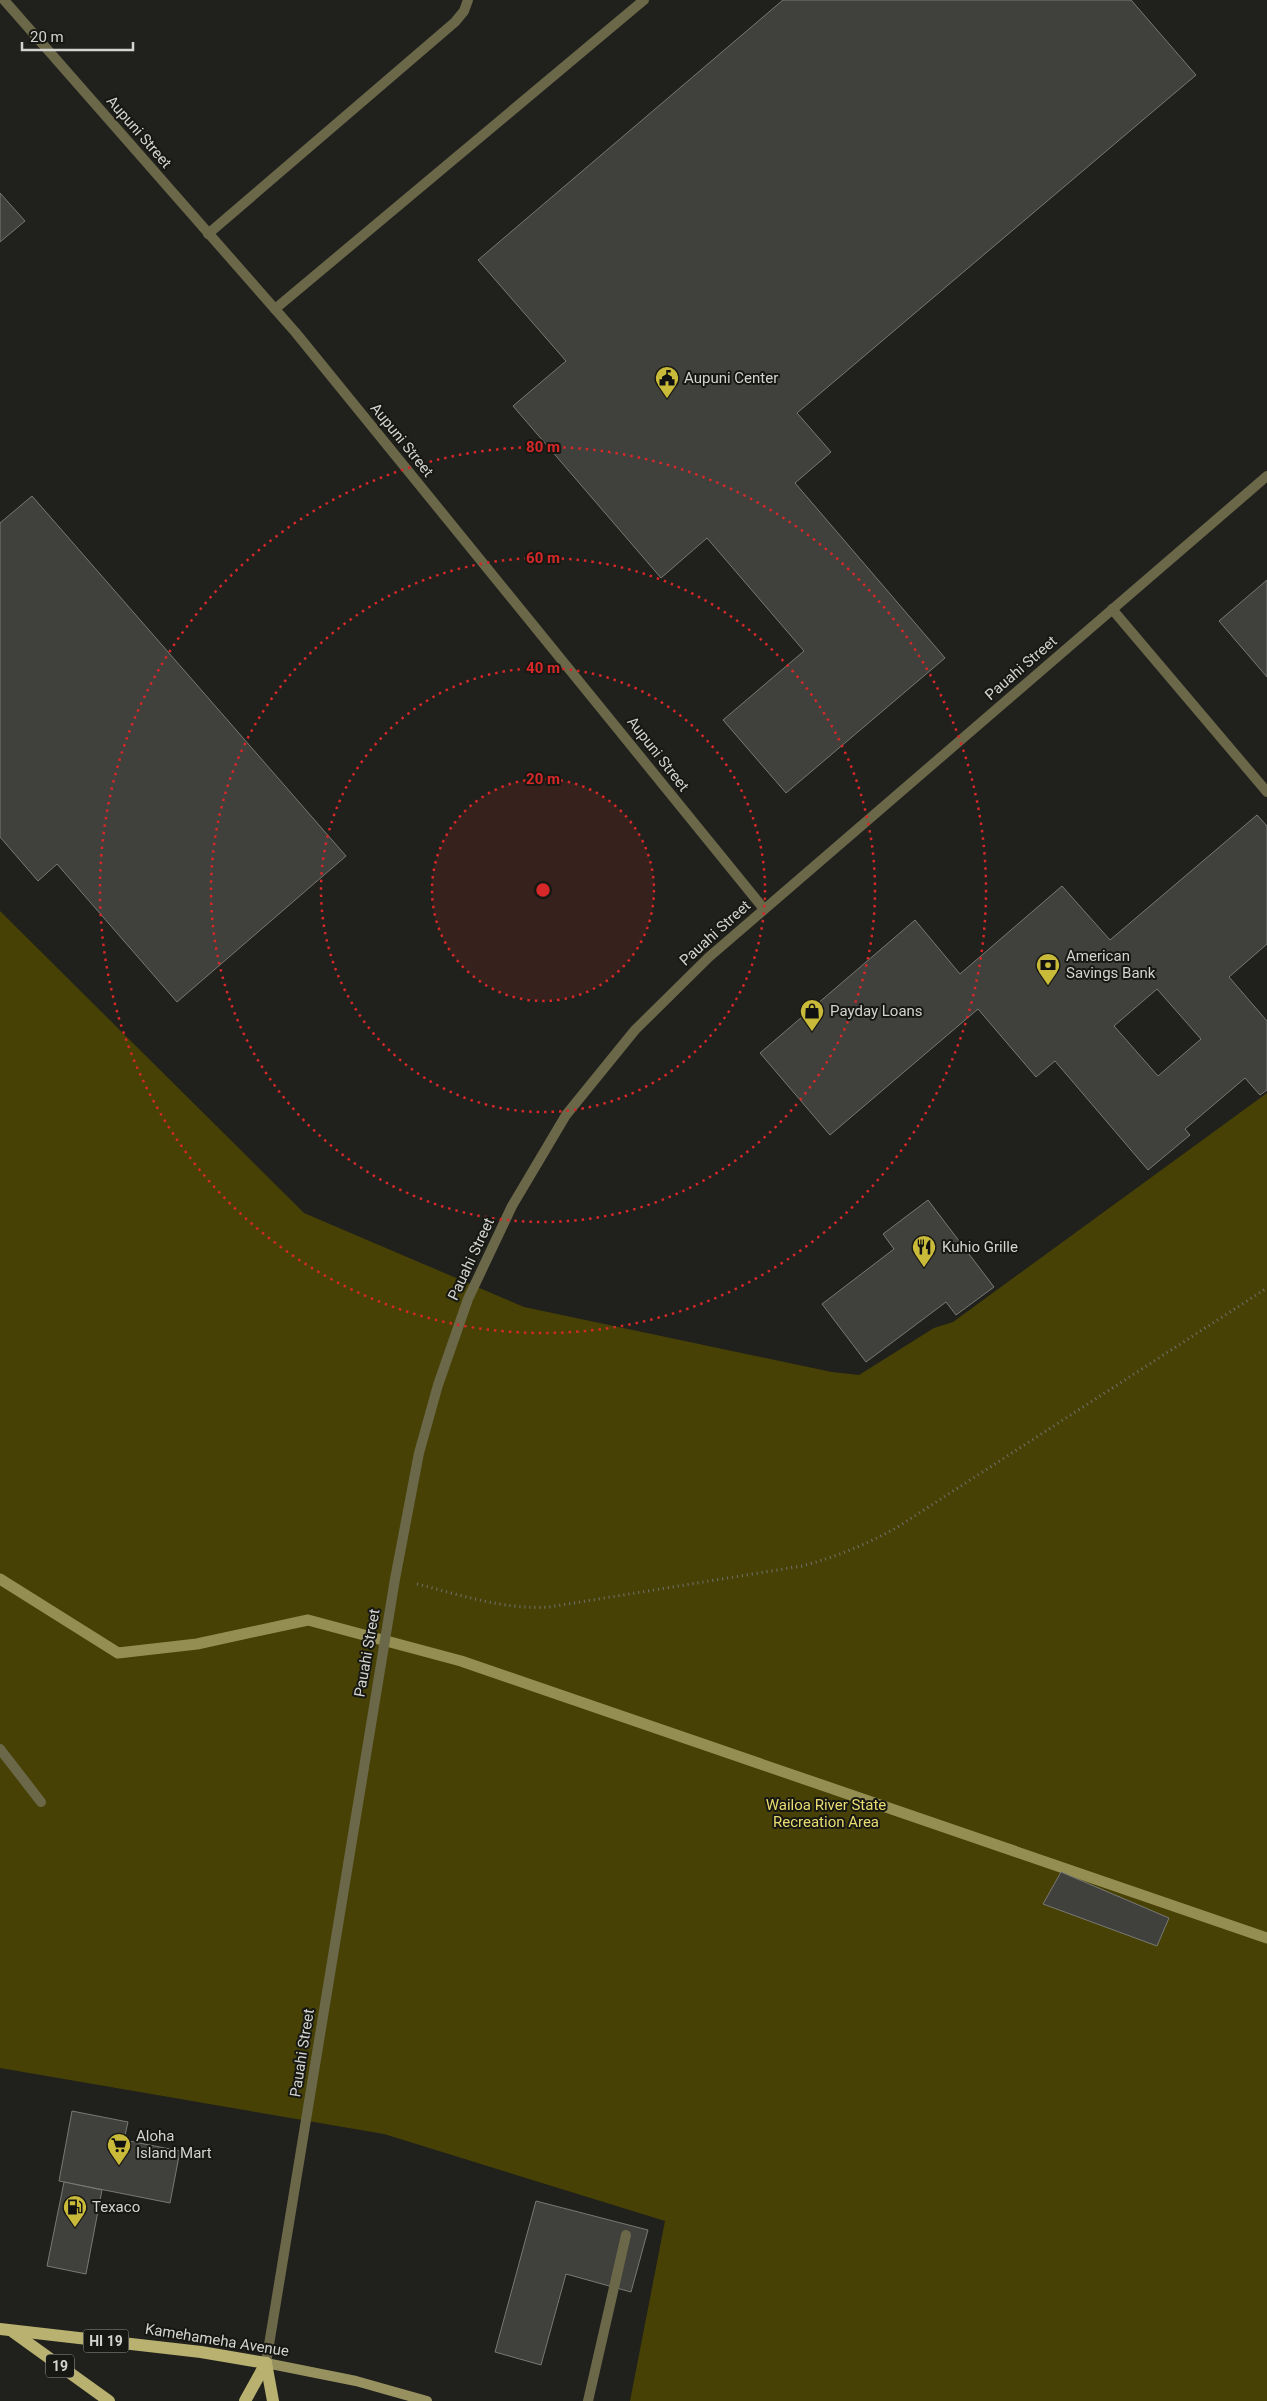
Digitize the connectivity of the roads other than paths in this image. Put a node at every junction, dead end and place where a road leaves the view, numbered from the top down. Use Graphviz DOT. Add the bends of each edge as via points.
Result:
graph roads {
  1 [pos="4,0"];
  2 [pos="468,0"];
  3 [pos="644,0"];
  4 [pos="208,234"];
  5 [pos="275,309"];
  6 [pos="1267,476"];
  7 [pos="1112,609"];
  8 [pos="1267,792"];
  9 [pos="764,909"];
  10 [pos="0,1749"];
  11 [pos="41,1802"];
  12 [pos="626,2235"];
  13 [pos="5,2330"];
  14 [pos="266,2363"];
  15 [pos="109,2401"];
  16 [pos="245,2401"];
  17 [pos="273,2401"];
  18 [pos="427,2401"];
  19 [pos="588,2401"];
  1 -- 4 [label="street, Aupuni Street"];
  2 -- 4 [label="street" via="455,22"];
  3 -- 5 [label="street"];
  4 -- 5 [label="street, Aupuni Street"];
  5 -- 9 [label="street, Aupuni Street"];
  6 -- 7 [label="street, Pauahi Street"];
  7 -- 8 [label="street"];
  7 -- 9 [label="street, Pauahi Street"];
  9 -- 14 [label="street, Pauahi Street" via="662,1002 618,1049 566,1115 512,1206 468,1299 438,1385 419,1453 395,1578"];
  10 -- 11 [label="street"];
  12 -- 19 [label="street"];
  13 -- 14 [label="main road, Kamehameha Avenue / HI 19" via="201,2352"];
  13 -- 15 [label="main road, 19"];
  14 -- 16 [label="main road"];
  14 -- 17 [label="main road"];
  14 -- 18 [label="main road, Kamehameha Avenue" via="356,2381"];
}
